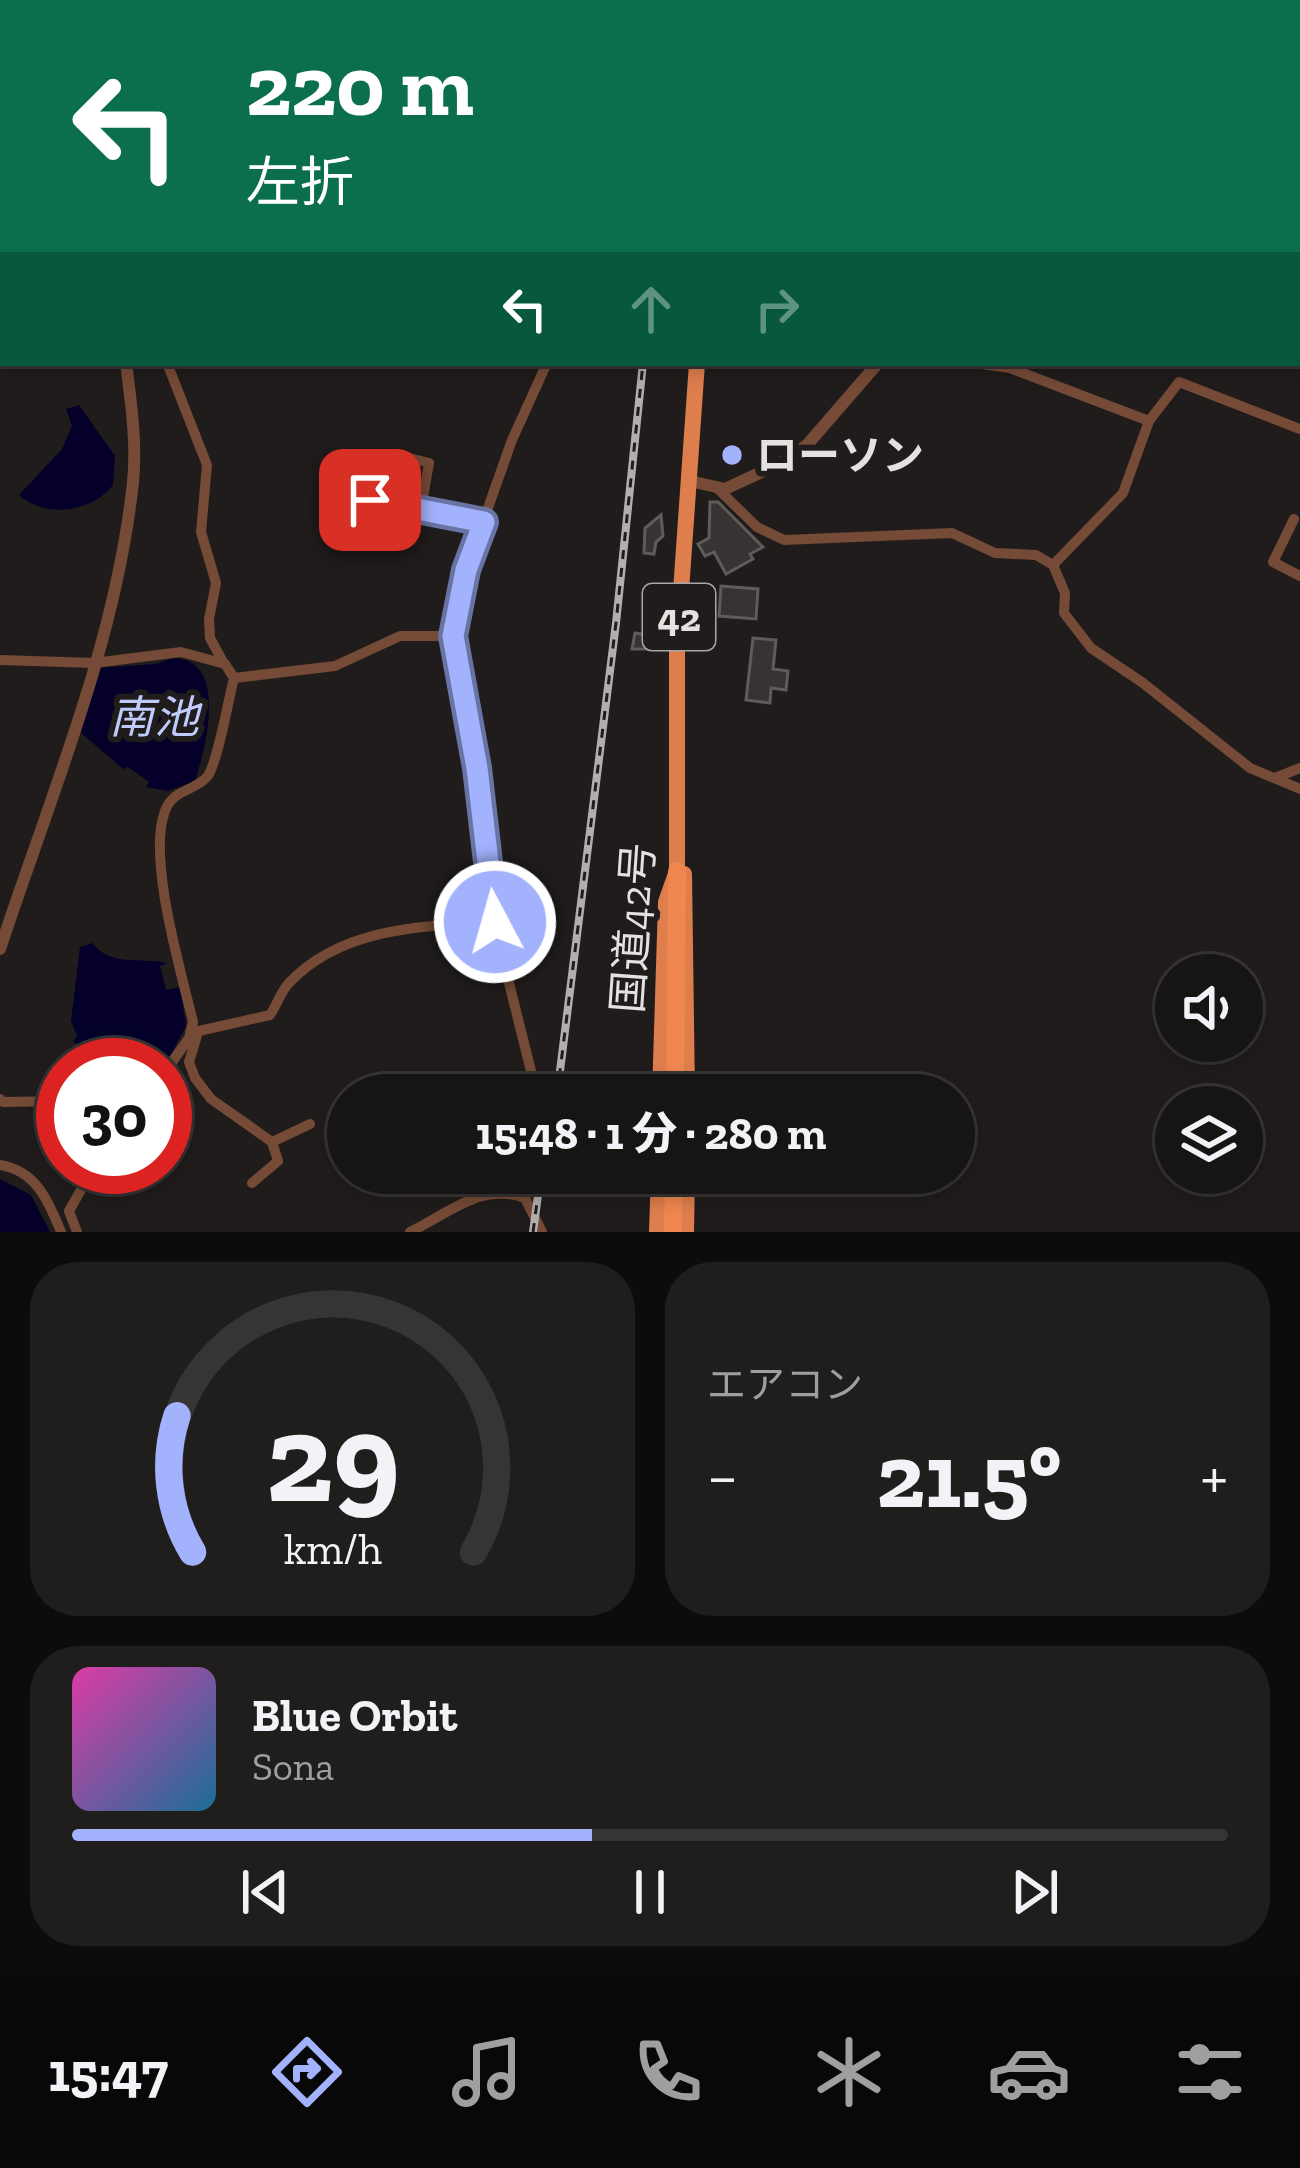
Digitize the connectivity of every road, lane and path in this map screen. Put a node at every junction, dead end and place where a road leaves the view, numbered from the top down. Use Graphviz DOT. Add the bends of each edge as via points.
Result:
graph roads {
  1 [pos="126,366"];
  2 [pos="167,366"];
  3 [pos="546,366"];
  4 [pos="697,366"];
  5 [pos="875,366"];
  6 [pos="996,366"];
  7 [pos="1149,421"];
  8 [pos="1300,429"];
  9 [pos="690,481"];
  10 [pos="719,490"];
  11 [pos="421,509"];
  12 [pos="1294,519"];
  13 [pos="484,522"];
  14 [pos="1054,565"];
  15 [pos="1300,576"];
  16 [pos="453,636"];
  17 [pos="0,661"];
  18 [pos="94,663"];
  19 [pos="225,664"];
  20 [pos="234,678"];
  21 [pos="676,766"];
  22 [pos="1300,768"];
  23 [pos="1275,778"];
  24 [pos="1300,789"];
  25 [pos="677,872"];
  26 [pos="495,922"];
  27 [pos="0,949"];
  28 [pos="194,1032"];
  29 [pos="190,1038"];
  30 [pos="532,1074"];
  31 [pos="661,1074"];
  32 [pos="675,1074"];
  33 [pos="687,1074"];
  34 [pos="0,1099"];
  35 [pos="36,1100"];
  36 [pos="310,1124"];
  37 [pos="272,1142"];
  38 [pos="0,1165"];
  39 [pos="252,1183"];
  40 [pos="79,1194"];
  41 [pos="471,1194"];
  42 [pos="526,1194"];
  43 [pos="658,1194"];
  44 [pos="674,1194"];
  45 [pos="687,1194"];
  46 [pos="525,1198"];
  47 [pos="471,1200"];
  48 [pos="61,1232"];
  49 [pos="77,1232"];
  50 [pos="410,1232"];
  51 [pos="542,1232"];
  52 [pos="657,1232"];
  53 [pos="673,1232"];
  54 [pos="686,1232"];
  1 -- 18 [label="street" via="133,481"];
  2 -- 19 [label="street" via="207,465 201,532 216,583 208,619"];
  3 -- 13 [label="street"];
  4 -- 9 [label="highway, 国道42号 / 42"];
  5 -- 10 [label="street" via="807,445"];
  6 -- 7 [label="street"];
  7 -- 8 [label="street" via="1179,382"];
  7 -- 14 [label="street" via="1123,493"];
  9 -- 10 [label="street"];
  9 -- 21 [label="highway, 国道42号 / 42"];
  10 -- 14 [label="street" via="784,540 952,533 995,553 1036,555"];
  11 -- 11 [label="street" via="363,496 354,457 429,463"];
  11 -- 13 [label="street"];
  12 -- 15 [label="street" via="1274,562"];
  13 -- 16 [label="street"];
  14 -- 23 [label="street" via="1064,613 1091,648 1217,745"];
  16 -- 20 [label="street" via="400,636 334,667"];
  16 -- 26 [label="street"];
  17 -- 18 [label="street"];
  18 -- 19 [label="street" via="181,652"];
  18 -- 27 [label="street"];
  19 -- 20 [label="street"];
  20 -- 28 [label="street" via="213,767 177,792 159,836"];
  21 -- 25 [label="highway, 国道42号 / 42"];
  21 -- 33 [label="highway, 国道42号 / 42"];
  22 -- 23 [label="street"];
  23 -- 24 [label="street"];
  25 -- 31 [label="highway, 国道42号 / 42" via="666,902"];
  25 -- 32 [label="highway"];
  26 -- 28 [label="street" via="364,935 296,977 270,1015"];
  26 -- 30 [label="street"];
  28 -- 29 [label="street"];
  28 -- 37 [label="street" via="195,1078"];
  34 -- 35 [label="street"];
  36 -- 37 [label="street"];
  37 -- 39 [label="street" via="278,1161"];
  38 -- 48 [label="street" via="33,1180"];
  40 -- 49 [label="street" via="69,1211"];
  41 -- 47 [label="street"];
  42 -- 46 [label="street"];
  43 -- 52 [label="highway"];
  44 -- 53 [label="highway"];
  45 -- 54 [label="highway"];
  46 -- 47 [label="street" via="500,1189"];
  46 -- 51 [label="street"];
  47 -- 50 [label="street"];
}
